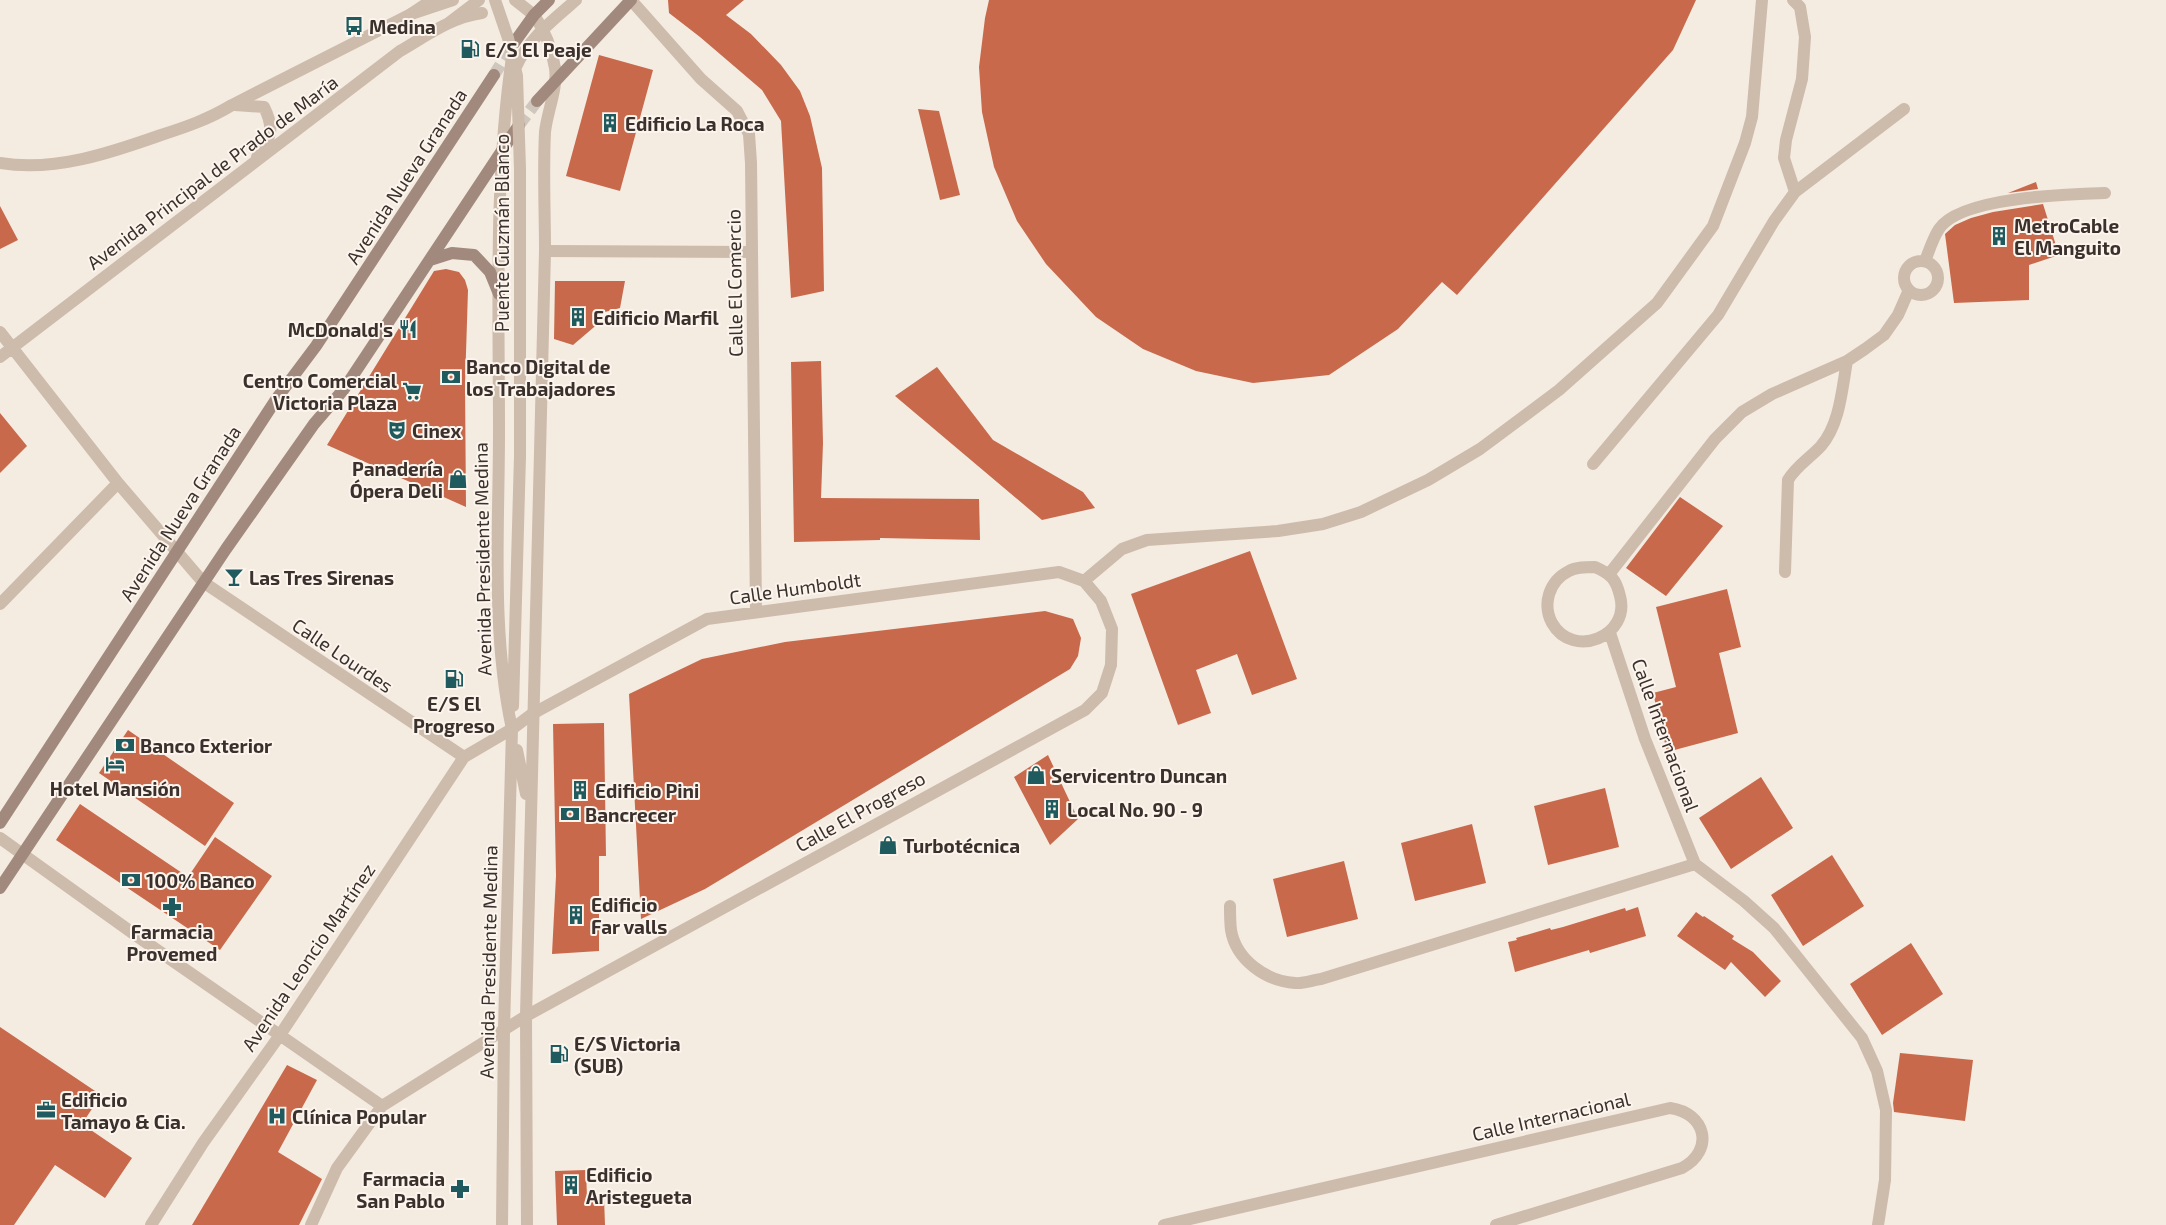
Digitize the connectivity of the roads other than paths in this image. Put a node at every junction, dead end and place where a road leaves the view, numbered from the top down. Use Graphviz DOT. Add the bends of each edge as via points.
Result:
graph roads {
  1 [pos="432,0"];
  2 [pos="453,0"];
  3 [pos="479,0"];
  4 [pos="495,0"];
  5 [pos="515,0"];
  6 [pos="549,0"];
  7 [pos="576,0"];
  8 [pos="631,0"];
  9 [pos="1762,0"];
  10 [pos="1793,0"];
  11 [pos="482,13"];
  12 [pos="411,14"];
  13 [pos="534,15"];
  14 [pos="450,22"];
  15 [pos="514,43"];
  16 [pos="516,67"];
  17 [pos="494,75"];
  18 [pos="555,80"];
  19 [pos="537,101"];
  20 [pos="232,105"];
  21 [pos="1904,108"];
  22 [pos="519,125"];
  23 [pos="502,148"];
  24 [pos="0,163"];
  25 [pos="251,166"];
  26 [pos="1795,192"];
  27 [pos="2105,193"];
  28 [pos="545,251"];
  29 [pos="752,252"];
  30 [pos="430,260"];
  31 [pos="1925,261"];
  32 [pos="1909,290"];
  33 [pos="499,294"];
  34 [pos="0,332"];
  35 [pos="11,348"];
  36 [pos="0,358"];
  37 [pos="1847,361"];
  38 [pos="1593,464"];
  39 [pos="118,482"];
  40 [pos="177,551"];
  41 [pos="1785,572"];
  42 [pos="1610,573"];
  43 [pos="1084,581"];
  44 [pos="203,582"];
  45 [pos="0,604"];
  46 [pos="756,611"];
  47 [pos="1610,633"];
  48 [pos="532,714"];
  49 [pos="512,729"];
  50 [pos="464,757"];
  51 [pos="531,816"];
  52 [pos="0,824"];
  53 [pos="0,838"];
  54 [pos="22,855"];
  55 [pos="1695,864"];
  56 [pos="0,888"];
  57 [pos="1230,906"];
  58 [pos="526,1016"];
  59 [pos="504,1029"];
  60 [pos="280,1035"];
  61 [pos="382,1106"];
  62 [pos="151,1225"];
  63 [pos="311,1225"];
  64 [pos="502,1225"];
  65 [pos="527,1225"];
  66 [pos="1164,1225"];
  67 [pos="1496,1225"];
  68 [pos="1878,1225"];
  1 -- 12 [label="street"];
  2 -- 12 [label="street"];
  3 -- 14 [label="street"];
  4 -- 16 [label="street, Puente Guzmán Blanco, bridge"];
  5 -- 13 [label="street"];
  6 -- 13 [label="main road"];
  7 -- 16 [label="street, bridge" via="532,40"];
  8 -- 18 [label="main road"];
  8 -- 29 [label="street, Calle El Comercio" via="701,79 737,111 749,134"];
  9 -- 43 [label="street" via="1752,116 1713,226 1657,303 1558,390 1480,449 1428,480 1361,512 1323,524 1278,530 1147,540 1122,549"];
  10 -- 26 [label="street" via="1800,7 1805,37 1802,79 1784,158"];
  11 -- 14 [label="street"];
  12 -- 20 [label="street"];
  13 -- 15 [label="main road"];
  13 -- 18 [label="street" via="548,41"];
  14 -- 25 [label="street, Avenida Principal de Prado de María" via="400,51"];
  15 -- 23 [label="street, Avenida Presidente Medina"];
  16 -- 49 [label="street, Puente Guzmán Blanco, bridge" via="520,169 520,456"];
  17 -- 40 [label="main road, Avenida Nueva Granada"];
  18 -- 19 [label="main road"];
  18 -- 28 [label="street, Avenida Presidente Medina" via="546,132"];
  20 -- 24 [label="street" via="212,117 71,162 16,166"];
  20 -- 25 [label="street" via="264,107 271,121 269,138"];
  21 -- 26 [label="street"];
  22 -- 23 [label="main road"];
  23 -- 30 [label="main road"];
  23 -- 33 [label="street, Avenida Presidente Medina"];
  25 -- 35 [label="street, Avenida Principal de Prado de María"];
  26 -- 38 [label="street" via="1718,315"];
  27 -- 31 [label="street" via="2049,194 1982,206 1954,217 1939,228"];
  28 -- 29 [label="street"];
  28 -- 48 [label="street, Avenida Presidente Medina"];
  29 -- 46 [label="street, Calle El Comercio"];
  30 -- 33 [label="main road" via="452,253 474,256 490,272"];
  30 -- 44 [label="main road" via="344,390 314,424"];
  31 -- 32 [label="street" via="1911,264 1906,270 1905,284"];
  31 -- 32 [label="street" via="1936,268 1937,286 1926,295 1916,295"];
  32 -- 37 [label="street" via="1898,315 1884,335"];
  33 -- 49 [label="street, Avenida Presidente Medina" via="498,595 503,686"];
  34 -- 35 [label="street"];
  35 -- 36 [label="street, Avenida Principal de Prado de María"];
  35 -- 39 [label="street"];
  37 -- 41 [label="street" via="1832,431 1788,480"];
  37 -- 42 [label="street" via="1772,394 1742,412 1715,439"];
  39 -- 40 [label="street"];
  39 -- 45 [label="street"];
  40 -- 44 [label="street, Calle Lourdes"];
  40 -- 52 [label="main road, Avenida Nueva Granada"];
  42 -- 47 [label="street" via="1617,582 1622,601 1617,624"];
  42 -- 47 [label="street" via="1595,567 1570,570 1552,587 1548,600 1553,625 1573,640 1599,640"];
  43 -- 46 [label="street, Calle Humboldt" via="1059,572"];
  43 -- 58 [label="street, Calle El Progreso" via="1101,601 1112,629 1111,665 1102,693 1085,710"];
  44 -- 50 [label="street, Calle Lourdes"];
  44 -- 54 [label="main road"];
  46 -- 48 [label="street, Calle Humboldt" via="707,619"];
  47 -- 55 [label="street, Calle Internacional" via="1645,739"];
  48 -- 49 [label="street, Calle Humboldt"];
  48 -- 51 [label="street, Avenida Presidente Medina"];
  49 -- 50 [label="street, Avenida Leoncio Martínez"];
  49 -- 51 [label="street"];
  49 -- 59 [label="street, Avenida Presidente Medina"];
  50 -- 60 [label="street, Avenida Leoncio Martínez"];
  51 -- 58 [label="street, Avenida Presidente Medina"];
  53 -- 54 [label="street"];
  54 -- 56 [label="main road"];
  54 -- 60 [label="street"];
  55 -- 57 [label="street" via="1296,984 1268,977 1252,966 1239,950 1231,931"];
  55 -- 68 [label="street" via="1774,928 1862,1038 1877,1071 1886,1110 1885,1180"];
  58 -- 59 [label="street, Calle El Progreso"];
  58 -- 65 [label="street, Avenida Presidente Medina"];
  59 -- 61 [label="street, Calle El Progreso"];
  59 -- 64 [label="street, Avenida Presidente Medina"];
  60 -- 61 [label="street"];
  60 -- 62 [label="street, Avenida Leoncio Martínez"];
  61 -- 63 [label="street" via="337,1168"];
  66 -- 67 [label="street, Calle Internacional" via="1670,1108 1682,1109 1698,1122 1702,1145 1692,1163"];
}
